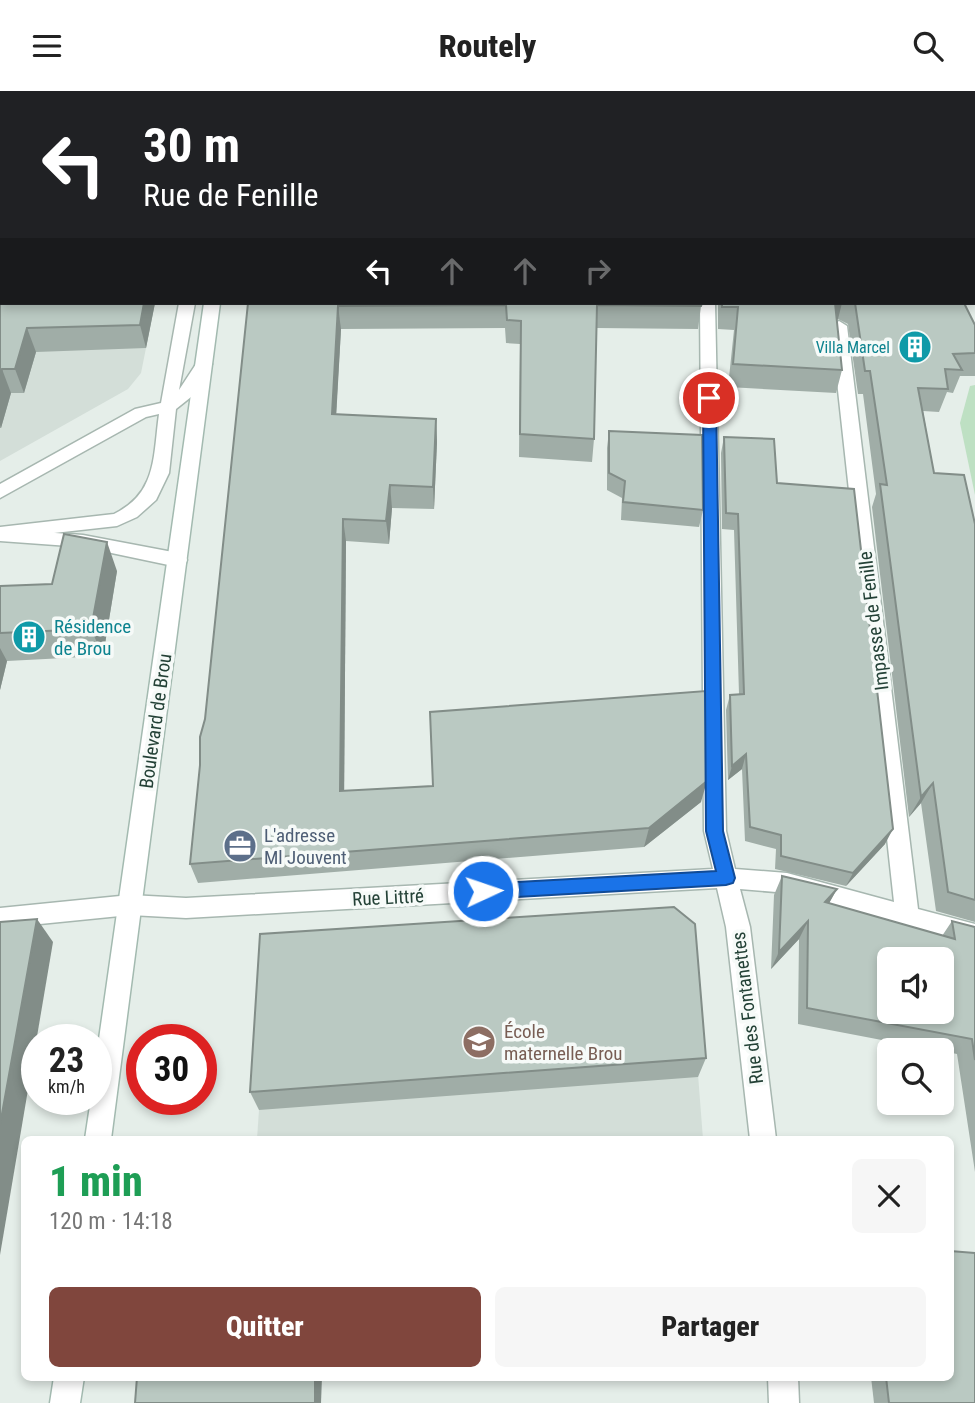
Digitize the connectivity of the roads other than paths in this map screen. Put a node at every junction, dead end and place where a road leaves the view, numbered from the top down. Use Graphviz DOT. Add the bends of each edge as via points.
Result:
graph roads {
  1 [pos="187,305"];
  2 [pos="212,305"];
  3 [pos="707,305"];
  4 [pos="839,326"];
  5 [pos="204,364"];
  6 [pos="167,408"];
  7 [pos="0,492"];
  8 [pos="0,534"];
  9 [pos="178,560"];
  10 [pos="726,878"];
  11 [pos="130,905"];
  12 [pos="907,915"];
  13 [pos="0,918"];
  14 [pos="975,935"];
  15 [pos="99,1136"];
  16 [pos="763,1136"];
  17 [pos="68,1381"];
  18 [pos="783,1381"];
  19 [pos="65,1403"];
  20 [pos="785,1403"];
  1 -- 6 [label="street"];
  2 -- 5 [label="street, Boulevard de Brou"];
  3 -- 10 [label="street, Rue des Fontanettes" via="715,831"];
  4 -- 12 [label="street, Impasse de Fenille"];
  5 -- 6 [label="street" via="187,393"];
  5 -- 9 [label="street, Boulevard de Brou"];
  6 -- 7 [label="street" via="141,413"];
  6 -- 8 [label="street" via="160,473 150,496 131,513 105,523"];
  8 -- 9 [label="street" via="83,541"];
  9 -- 11 [label="street, Boulevard de Brou"];
  10 -- 11 [label="street, Rue Littré" via="186,908"];
  10 -- 12 [label="street, Rue Littré" via="787,883"];
  10 -- 16 [label="street, Rue des Fontanettes" via="738,927"];
  11 -- 13 [label="street, Rue Littré"];
  11 -- 15 [label="street, Boulevard de Brou"];
  12 -- 14 [label="street, Rue Littré"];
  17 -- 19 [label="street"];
  18 -- 20 [label="street"];
}
